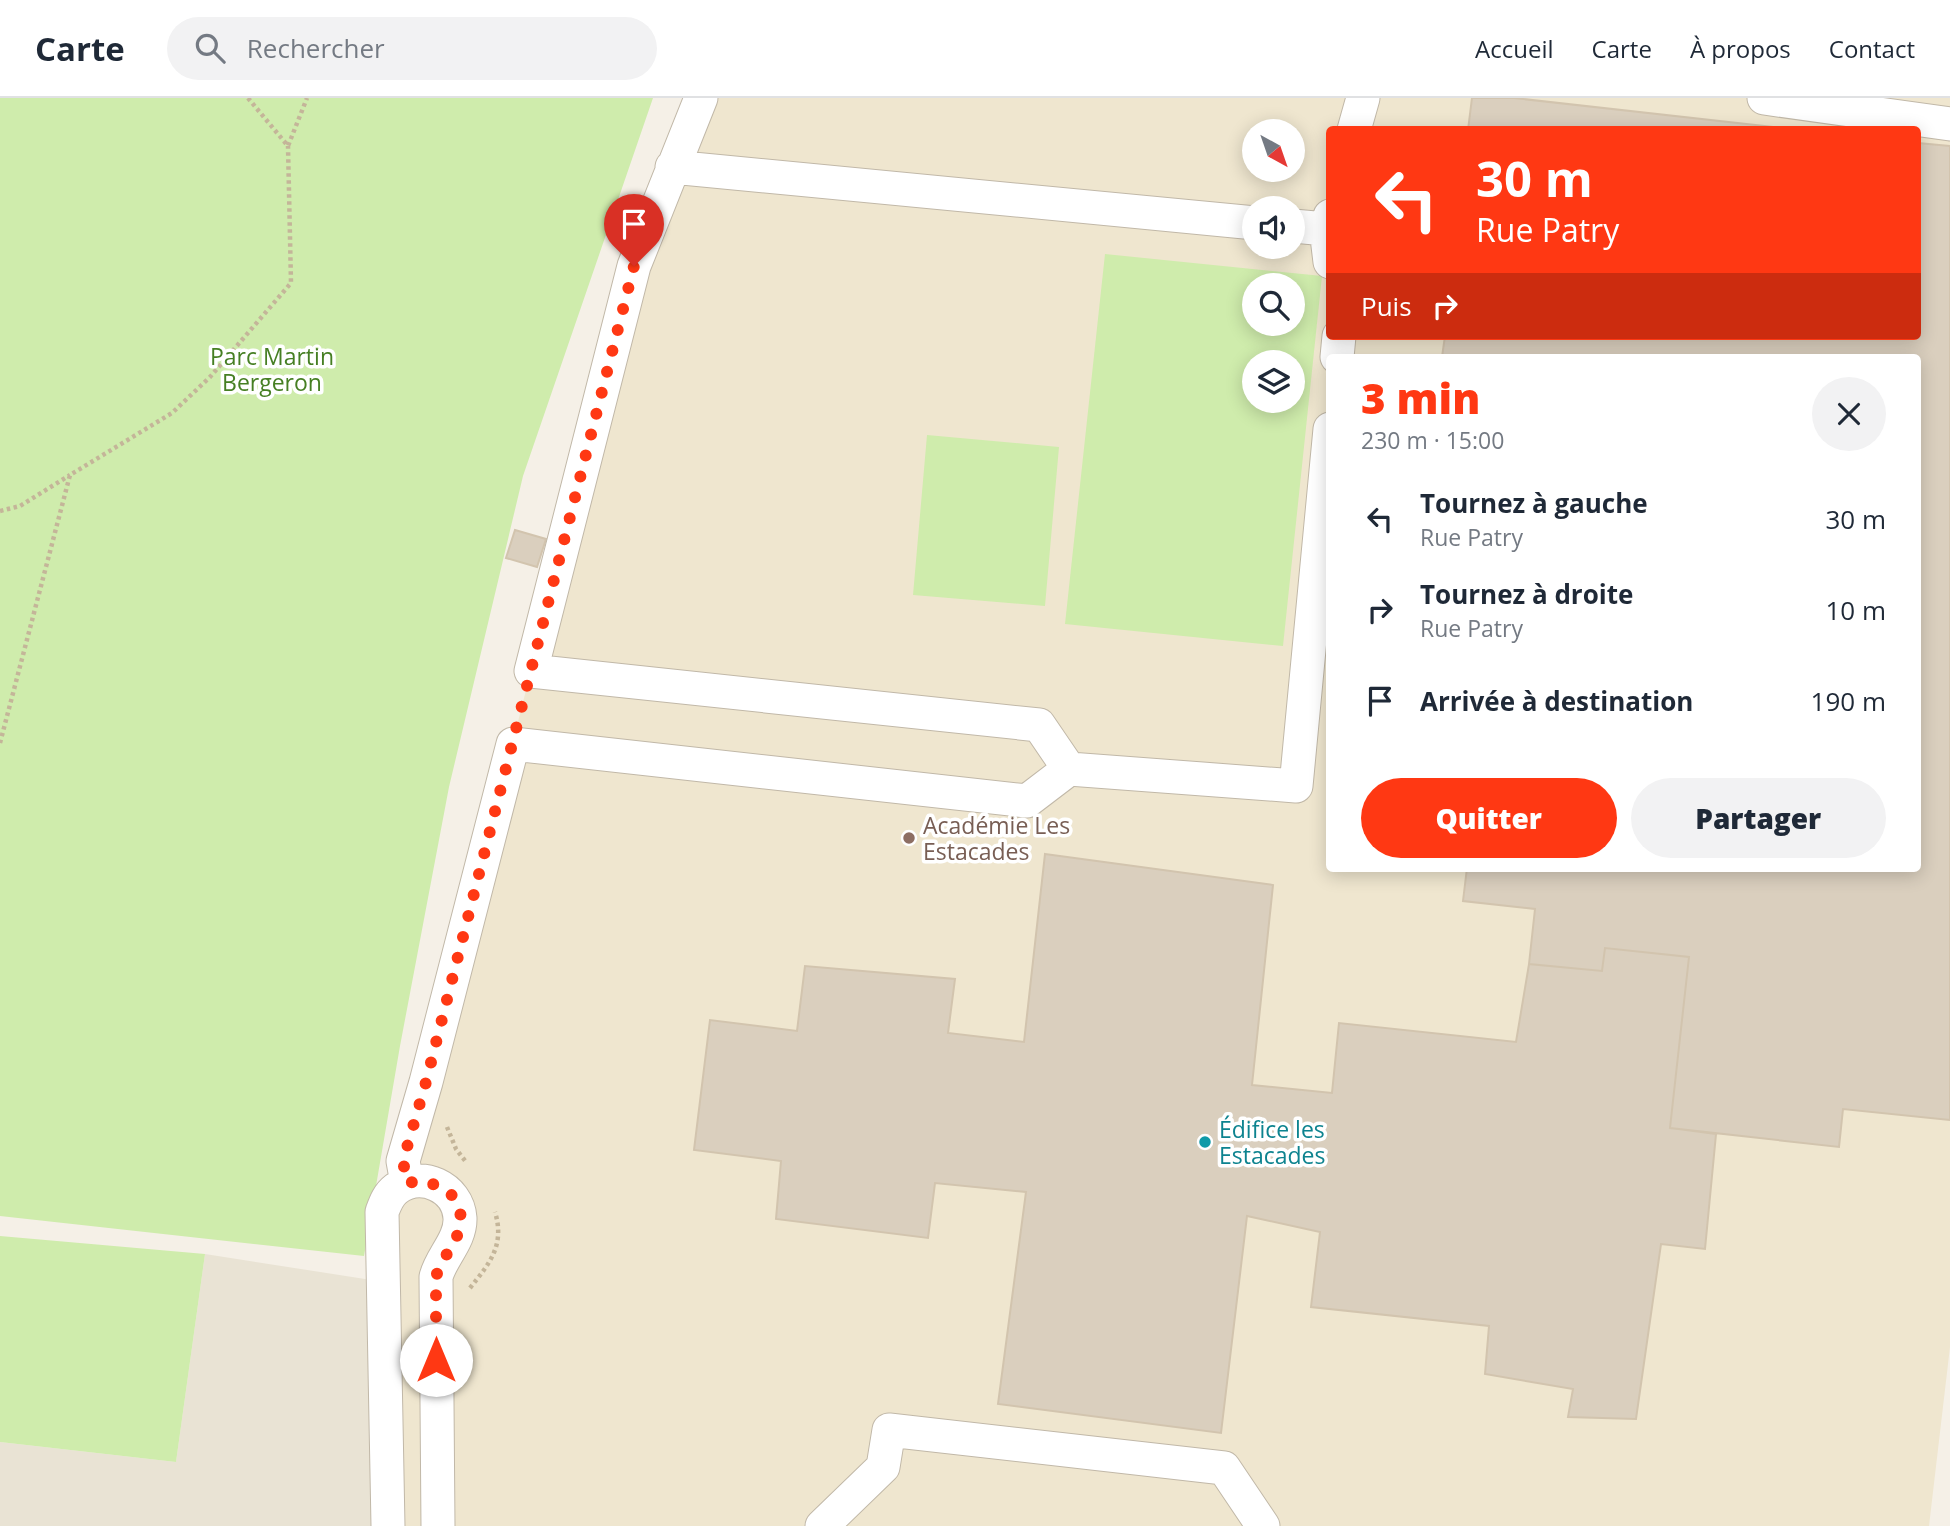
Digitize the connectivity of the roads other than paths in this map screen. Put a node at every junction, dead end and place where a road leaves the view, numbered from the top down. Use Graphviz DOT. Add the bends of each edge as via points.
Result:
graph roads {
  1 [pos="701,98"];
  2 [pos="1363,98"];
  3 [pos="1764,98"];
  4 [pos="1950,124"];
  5 [pos="1355,126"];
  6 [pos="672,167"];
  7 [pos="1242,222"];
  8 [pos="1326,223"];
  9 [pos="1305,225"];
  10 [pos="1326,471"];
  11 [pos="1069,769"];
  12 [pos="407,1183"];
  13 [pos="388,1526"];
  14 [pos="438,1526"];
  15 [pos="822,1526"];
  16 [pos="1263,1526"];
  1 -- 6 [label="street"];
  2 -- 5 [label="street"];
  3 -- 4 [label="street"];
  6 -- 7 [label="street"];
  6 -- 11 [label="street" via="634,266 531,671 1039,725"];
  8 -- 9 [label="street"];
  10 -- 11 [label="street" via="1296,786"];
  11 -- 12 [label="street" via="1027,801 513,744 403,1161"];
  12 -- 13 [label="street" via="395,1189 382,1212"];
  12 -- 14 [label="street" via="433,1182 453,1197 459,1209 458,1233 436,1277"];
  15 -- 16 [label="street" via="883,1467 890,1430 1224,1468"];
}
